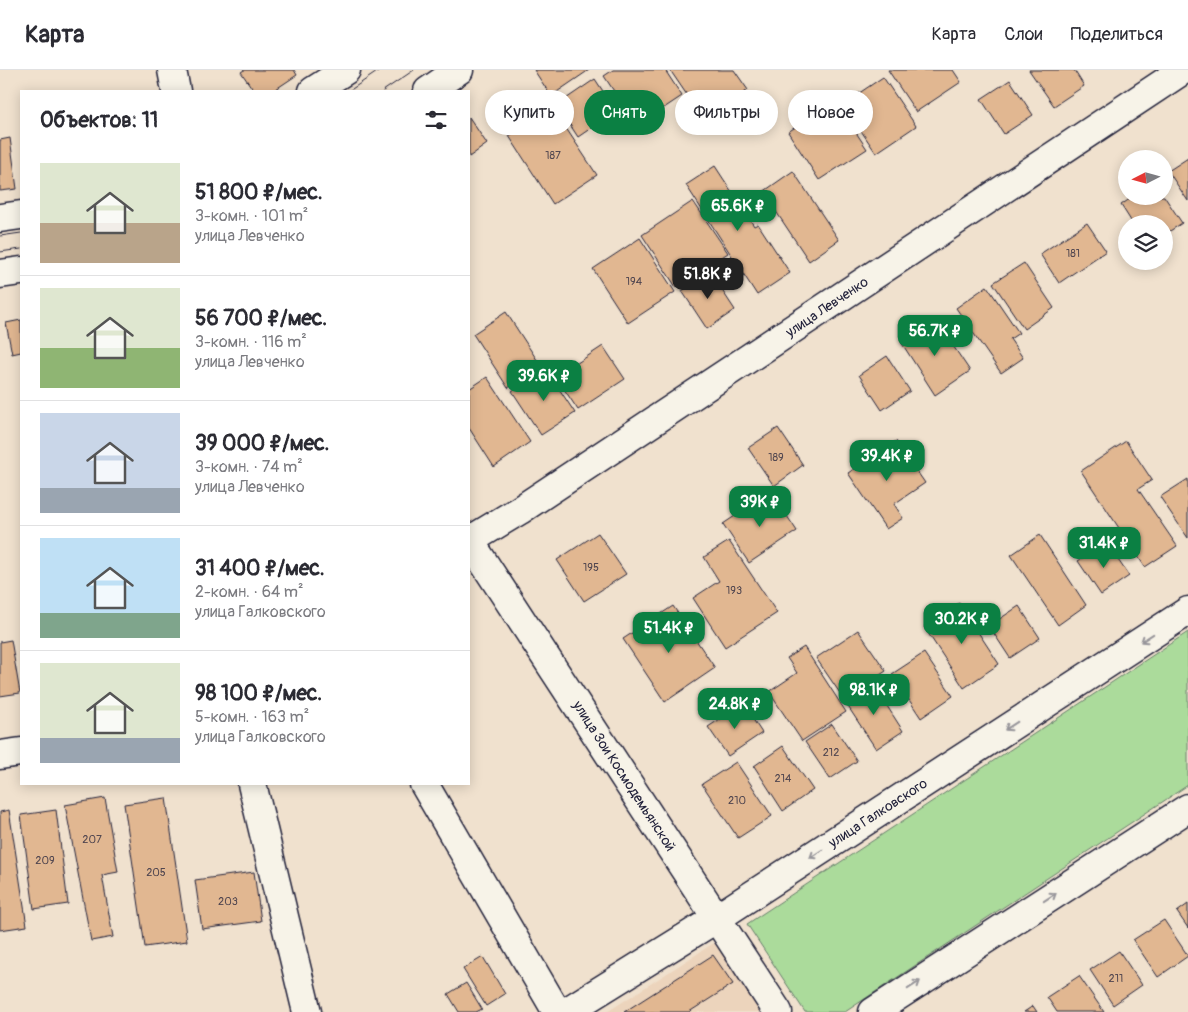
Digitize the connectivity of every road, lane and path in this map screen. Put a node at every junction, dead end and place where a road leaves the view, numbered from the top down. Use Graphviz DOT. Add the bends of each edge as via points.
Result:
graph roads {
  1 [pos="172,70"];
  2 [pos="346,70"];
  3 [pos="459,70"];
  4 [pos="1183,70"];
  5 [pos="176,90"];
  6 [pos="316,90"];
  7 [pos="429,90"];
  8 [pos="20,215"];
  9 [pos="0,218"];
  10 [pos="20,271"];
  11 [pos="0,274"];
  12 [pos="470,540"];
  13 [pos="470,543"];
  14 [pos="1188,611"];
  15 [pos="20,752"];
  16 [pos="0,754"];
  17 [pos="252,785"];
  18 [pos="425,785"];
  19 [pos="1188,808"];
  20 [pos="717,918"];
  21 [pos="307,1012"];
  22 [pos="557,1012"];
  23 [pos="566,1012"];
  24 [pos="778,1012"];
  25 [pos="873,1012"];
  1 -- 5 [label="street"];
  2 -- 6 [label="street"];
  3 -- 7 [label="street"];
  4 -- 12 [label="street, улица Левченко"];
  8 -- 9 [label="street"];
  10 -- 11 [label="street"];
  13 -- 20 [label="street, улица Зои Космодемьянской"];
  14 -- 20 [label="street, улица Галковского, one-way"];
  15 -- 16 [label="street"];
  17 -- 21 [label="street"];
  18 -- 22 [label="street"];
  25 -- 19 [label="street, one-way"];
  20 -- 23 [label="street, улица Галковского"];
  20 -- 24 [label="street, улица Зои Космодемьянской"];
}
